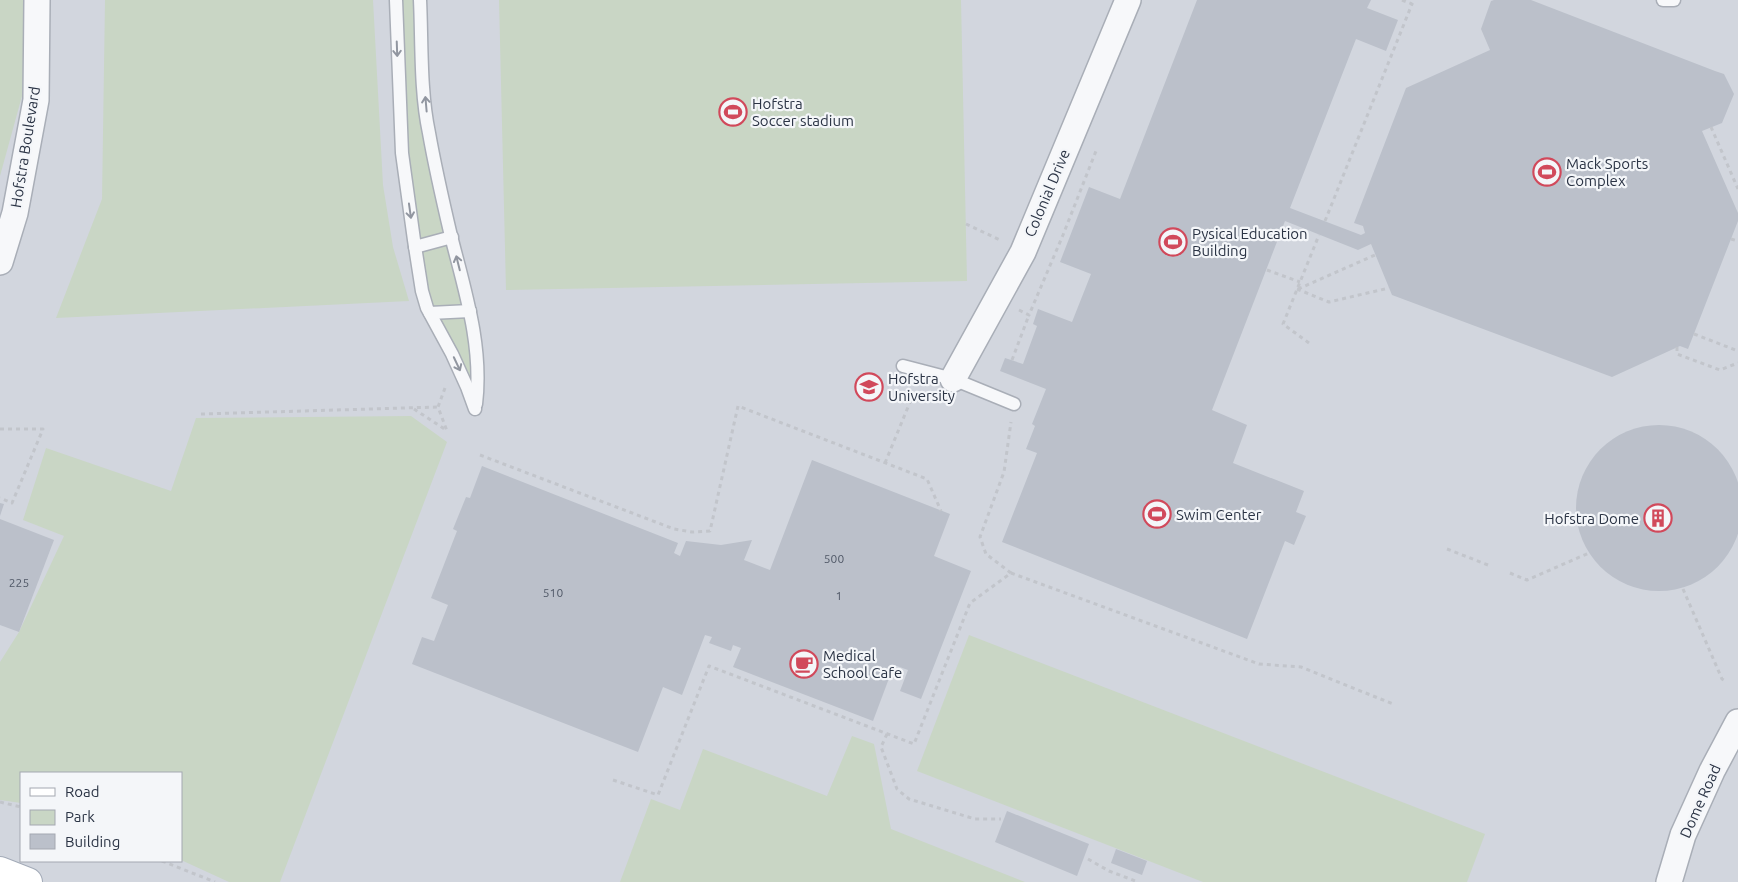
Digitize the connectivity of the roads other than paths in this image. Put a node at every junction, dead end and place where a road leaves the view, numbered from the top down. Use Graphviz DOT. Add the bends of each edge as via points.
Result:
graph roads {
  1 [pos="37,0"];
  2 [pos="396,0"];
  3 [pos="420,0"];
  4 [pos="1128,0"];
  5 [pos="1663,0"];
  6 [pos="1674,0"];
  7 [pos="452,237"];
  8 [pos="415,246"];
  9 [pos="0,262"];
  10 [pos="470,310"];
  11 [pos="430,313"];
  12 [pos="903,366"];
  13 [pos="953,379"];
  14 [pos="1014,404"];
  15 [pos="1738,722"];
  16 [pos="0,871"];
  17 [pos="28,882"];
  18 [pos="1669,882"];
  1 -- 9 [label="street, Hofstra Boulevard" via="36,100 15,213"];
  2 -- 8 [label="lane, one-way" via="402,153"];
  7 -- 3 [label="lane, one-way" via="428,130"];
  4 -- 13 [label="street, Colonial Drive" via="1023,252"];
  5 -- 6 [label="lane"];
  7 -- 8 [label="lane"];
  10 -- 7 [label="lane, one-way"];
  8 -- 11 [label="lane" via="422,291"];
  10 -- 11 [label="lane"];
  11 -- 10 [label="lane, one-way" via="452,354 475,409 476,346"];
  12 -- 13 [label="lane"];
  13 -- 14 [label="lane"];
  15 -- 18 [label="street, Dome Road" via="1683,835"];
  16 -- 17 [label="main road"];
}
